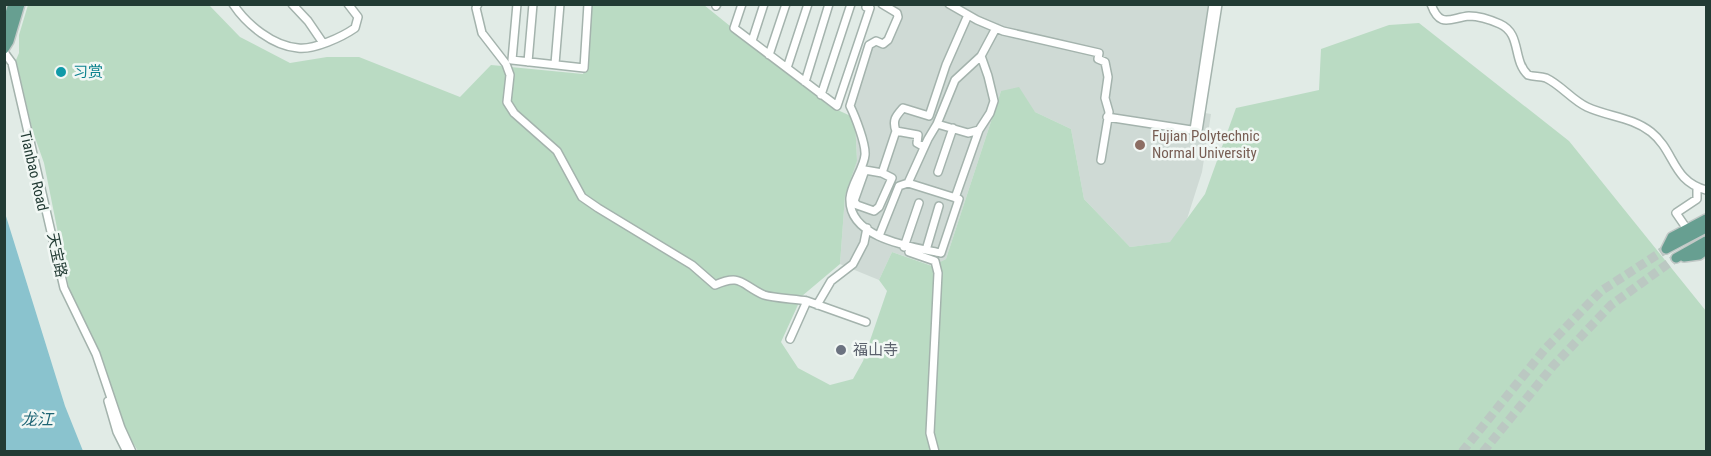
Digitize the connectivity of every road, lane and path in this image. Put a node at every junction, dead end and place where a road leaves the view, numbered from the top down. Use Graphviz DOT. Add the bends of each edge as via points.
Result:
graph roads {
  1 [pos="13,4"];
  2 [pos="20,4"];
  3 [pos="233,4"];
  4 [pos="291,4"];
  5 [pos="348,4"];
  6 [pos="478,4"];
  7 [pos="517,4"];
  8 [pos="533,4"];
  9 [pos="560,4"];
  10 [pos="588,4"];
  11 [pos="742,4"];
  12 [pos="764,4"];
  13 [pos="786,4"];
  14 [pos="808,4"];
  15 [pos="830,4"];
  16 [pos="851,4"];
  17 [pos="867,4"];
  18 [pos="882,4"];
  19 [pos="949,4"];
  20 [pos="1212,4"];
  21 [pos="1218,4"];
  22 [pos="1431,4"];
  23 [pos="968,15"];
  24 [pos="996,28"];
  25 [pos="4,33"];
  26 [pos="752,41"];
  27 [pos="323,43"];
  28 [pos="4,50"];
  29 [pos="769,55"];
  30 [pos="981,56"];
  31 [pos="4,59"];
  32 [pos="528,63"];
  33 [pos="555,64"];
  34 [pos="787,68"];
  35 [pos="804,82"];
  36 [pos="821,94"];
  37 [pos="1107,117"];
  38 [pos="937,124"];
  39 [pos="953,128"];
  40 [pos="979,130"];
  41 [pos="1194,130"];
  42 [pos="896,131"];
  43 [pos="924,147"];
  44 [pos="1101,160"];
  45 [pos="938,172"];
  46 [pos="882,173"];
  47 [pos="908,183"];
  48 [pos="1697,187"];
  49 [pos="1707,190"];
  50 [pos="955,198"];
  51 [pos="919,203"];
  52 [pos="939,206"];
  53 [pos="1707,219"];
  54 [pos="867,228"];
  55 [pos="1707,228"];
  56 [pos="1687,229"];
  57 [pos="876,236"];
  58 [pos="1707,241"];
  59 [pos="904,247"];
  60 [pos="926,250"];
  61 [pos="1707,250"];
  62 [pos="807,301"];
  63 [pos="817,305"];
  64 [pos="866,322"];
  65 [pos="790,339"];
  66 [pos="127,452"];
  67 [pos="132,452"];
  68 [pos="935,452"];
  1 -- 25 [label="main road"];
  2 -- 28 [label="main road"];
  3 -- 27 [label="street" via="258,31 280,43 299,49"];
  4 -- 27 [label="street"];
  5 -- 27 [label="street" via="358,16 355,28"];
  6 -- 62 [label="street" via="482,33 510,75 507,102 557,151 582,197 692,265 715,285 729,279 765,296"];
  7 -- 32 [label="street" via="512,60"];
  8 -- 32 [label="street"];
  9 -- 33 [label="street"];
  10 -- 33 [label="street" via="584,68"];
  11 -- 26 [label="street" via="734,28"];
  12 -- 26 [label="street"];
  13 -- 29 [label="street"];
  14 -- 34 [label="street"];
  15 -- 35 [label="street"];
  16 -- 36 [label="street"];
  17 -- 36 [label="street" via="870,8 837,106"];
  18 -- 54 [label="street" via="897,13 897,22 888,40 869,45 850,106 858,120 865,154 850,197 851,208"];
  19 -- 23 [label="street"];
  20 -- 41 [label="street"];
  21 -- 41 [label="street" via="1198,131"];
  22 -- 48 [label="street" via="1442,20 1471,16 1507,28 1514,36 1521,66 1528,75 1543,77 1586,106 1636,122 1660,140 1686,180"];
  23 -- 24 [label="street"];
  23 -- 42 [label="street" via="929,116 903,108 894,118"];
  24 -- 30 [label="street"];
  24 -- 37 [label="street" via="1100,53 1098,59 1105,62 1108,77"];
  26 -- 29 [label="street"];
  28 -- 67 [label="street, 天宝路" via="12,63 64,288 96,354"];
  29 -- 34 [label="street"];
  30 -- 38 [label="street" via="956,80"];
  30 -- 40 [label="street" via="994,101"];
  31 -- 66 [label="street, Tianbao Road" via="33,159 61,291 93,355"];
  32 -- 33 [label="street"];
  34 -- 35 [label="street"];
  35 -- 36 [label="street"];
  37 -- 41 [label="street"];
  37 -- 44 [label="street"];
  38 -- 39 [label="street"];
  38 -- 43 [label="street"];
  39 -- 40 [label="street" via="968,133"];
  39 -- 45 [label="street"];
  40 -- 50 [label="street"];
  42 -- 43 [label="street" via="918,135 917,142"];
  42 -- 46 [label="street"];
  43 -- 47 [label="street"];
  46 -- 46 [label="street" via="892,178 879,207 874,211 857,206 854,201 865,170"];
  47 -- 50 [label="street"];
  47 -- 57 [label="street" via="899,186"];
  48 -- 49 [label="street"];
  48 -- 56 [label="street" via="1697,199 1676,213"];
  50 -- 60 [label="street" via="959,199 941,253"];
  51 -- 59 [label="street"];
  52 -- 60 [label="street"];
  53 -- 56 [label="main road"];
  54 -- 57 [label="street"];
  54 -- 63 [label="street" via="854,264 831,281"];
  55 -- 56 [label="main road" via="1666,249 1672,237"];
  57 -- 59 [label="street"];
  57 -- 68 [label="street" via="935,261 938,273 930,434"];
  58 -- 61 [label="main road" via="1676,258"];
  59 -- 60 [label="street"];
  62 -- 63 [label="street"];
  62 -- 65 [label="street"];
  63 -- 64 [label="street"];
}
